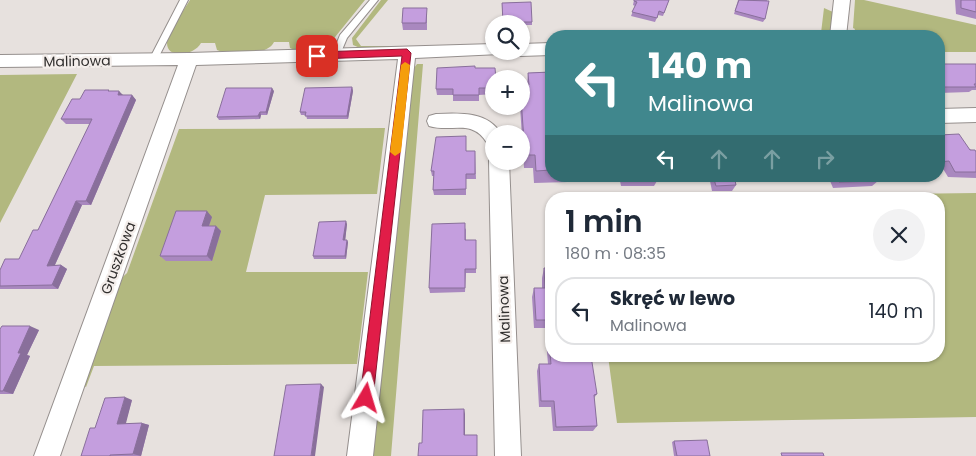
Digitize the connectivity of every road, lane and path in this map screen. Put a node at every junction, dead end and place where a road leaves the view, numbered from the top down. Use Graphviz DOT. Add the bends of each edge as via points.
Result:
graph roads {
  1 [pos="184,0"];
  2 [pos="374,0"];
  3 [pos="842,0"];
  4 [pos="839,30"];
  5 [pos="545,49"];
  6 [pos="485,50"];
  7 [pos="530,50"];
  8 [pos="407,53"];
  9 [pos="336,55"];
  10 [pos="189,59"];
  11 [pos="153,60"];
  12 [pos="0,62"];
  13 [pos="976,115"];
  14 [pos="945,116"];
  15 [pos="436,121"];
  16 [pos="485,126"];
  17 [pos="499,170"];
  18 [pos="47,456"];
  19 [pos="360,456"];
  20 [pos="508,456"];
  1 -- 11 [label="lane"];
  2 -- 9 [label="lane" via="343,37"];
  3 -- 4 [label="street"];
  5 -- 7 [label="street"];
  6 -- 8 [label="street, Malinowa"];
  8 -- 9 [label="street, Malinowa"];
  8 -- 19 [label="street"];
  9 -- 10 [label="street, Malinowa"];
  10 -- 11 [label="street, Malinowa"];
  10 -- 18 [label="street, Gruszkowa"];
  11 -- 12 [label="street, Malinowa"];
  13 -- 14 [label="street"];
  15 -- 16 [label="street"];
  17 -- 20 [label="street, Malinowa"];
}
